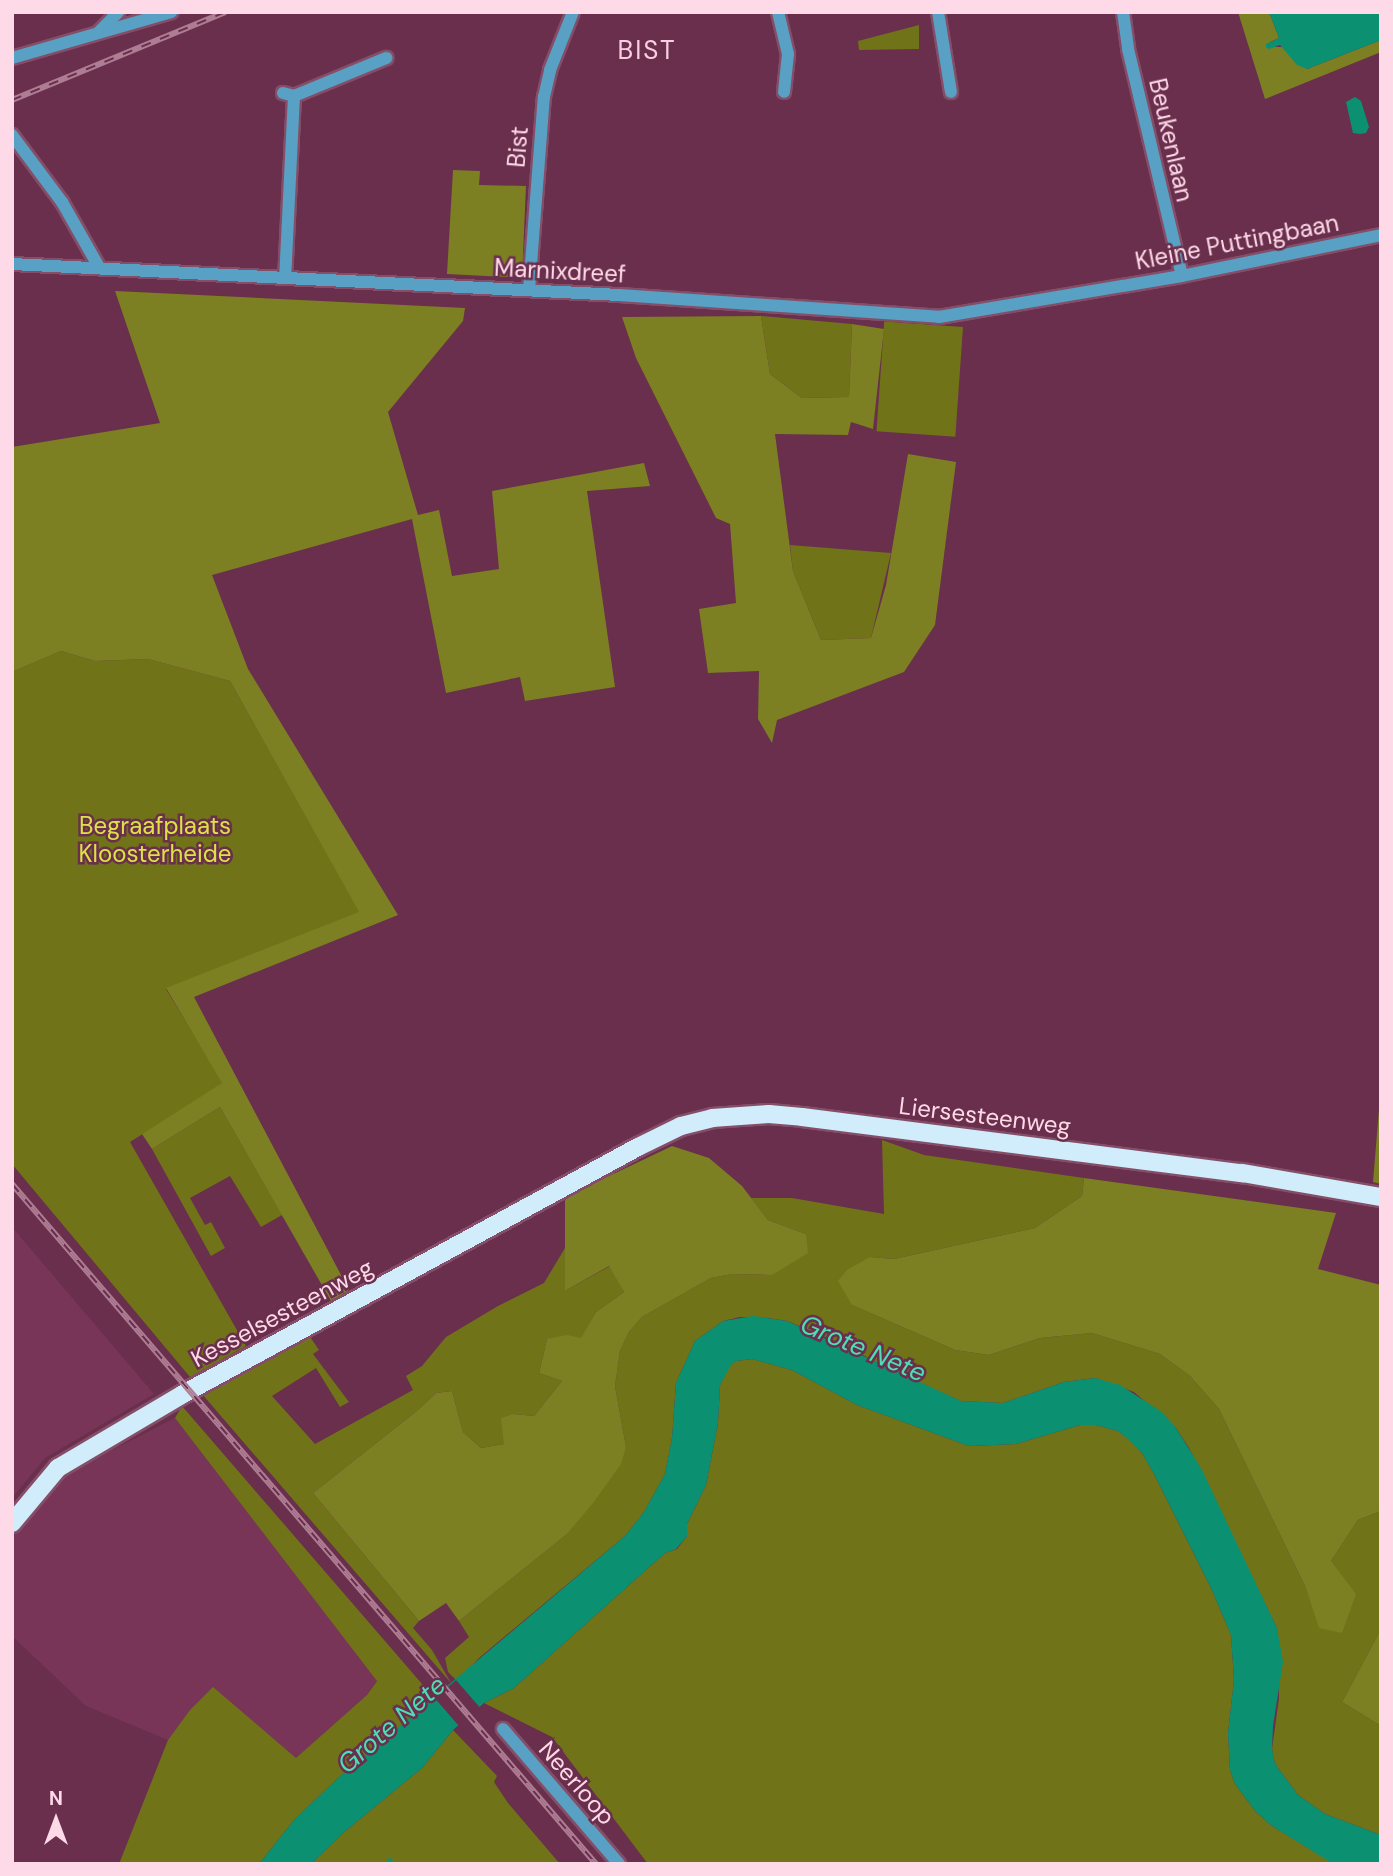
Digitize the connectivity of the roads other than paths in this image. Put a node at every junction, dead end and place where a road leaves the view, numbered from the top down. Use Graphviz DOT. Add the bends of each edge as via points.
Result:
graph roads {
  1 [pos="118,12"];
  2 [pos="171,12"];
  3 [pos="573,12"];
  4 [pos="778,12"];
  5 [pos="938,12"];
  6 [pos="1123,12"];
  7 [pos="99,33"];
  8 [pos="12,58"];
  9 [pos="386,58"];
  10 [pos="783,92"];
  11 [pos="951,92"];
  12 [pos="12,135"];
  13 [pos="1381,235"];
  14 [pos="12,264"];
  15 [pos="99,267"];
  16 [pos="1182,276"];
  17 [pos="285,278"];
  18 [pos="1102,289"];
  19 [pos="529,290"];
  20 [pos="593,1171"];
  21 [pos="1381,1197"];
  22 [pos="12,1522"];
  23 [pos="503,1729"];
  24 [pos="620,1864"];
  1 -- 7 [label="street"];
  2 -- 7 [label="street"];
  3 -- 19 [label="street, Bist" via="544,97"];
  4 -- 10 [label="street" via="788,54"];
  5 -- 11 [label="street"];
  6 -- 16 [label="street, Beukenlaan"];
  7 -- 8 [label="street"];
  9 -- 17 [label="street" via="289,94"];
  12 -- 15 [label="street" via="62,202"];
  13 -- 16 [label="street, Kleine Puttingbaan"];
  14 -- 15 [label="street, Marnixdreef"];
  15 -- 17 [label="street, Marnixdreef"];
  16 -- 18 [label="street, Kleine Puttingbaan"];
  17 -- 19 [label="street, Marnixdreef"];
  18 -- 19 [label="street, Marnixdreef" via="930,317"];
  20 -- 21 [label="main road, Liersesteenweg" via="681,1126 727,1115 778,1114 1242,1173"];
  20 -- 22 [label="main road, Kesselsesteenweg" via="73,1458 52,1474"];
  23 -- 24 [label="street, Neerloop"];
}
